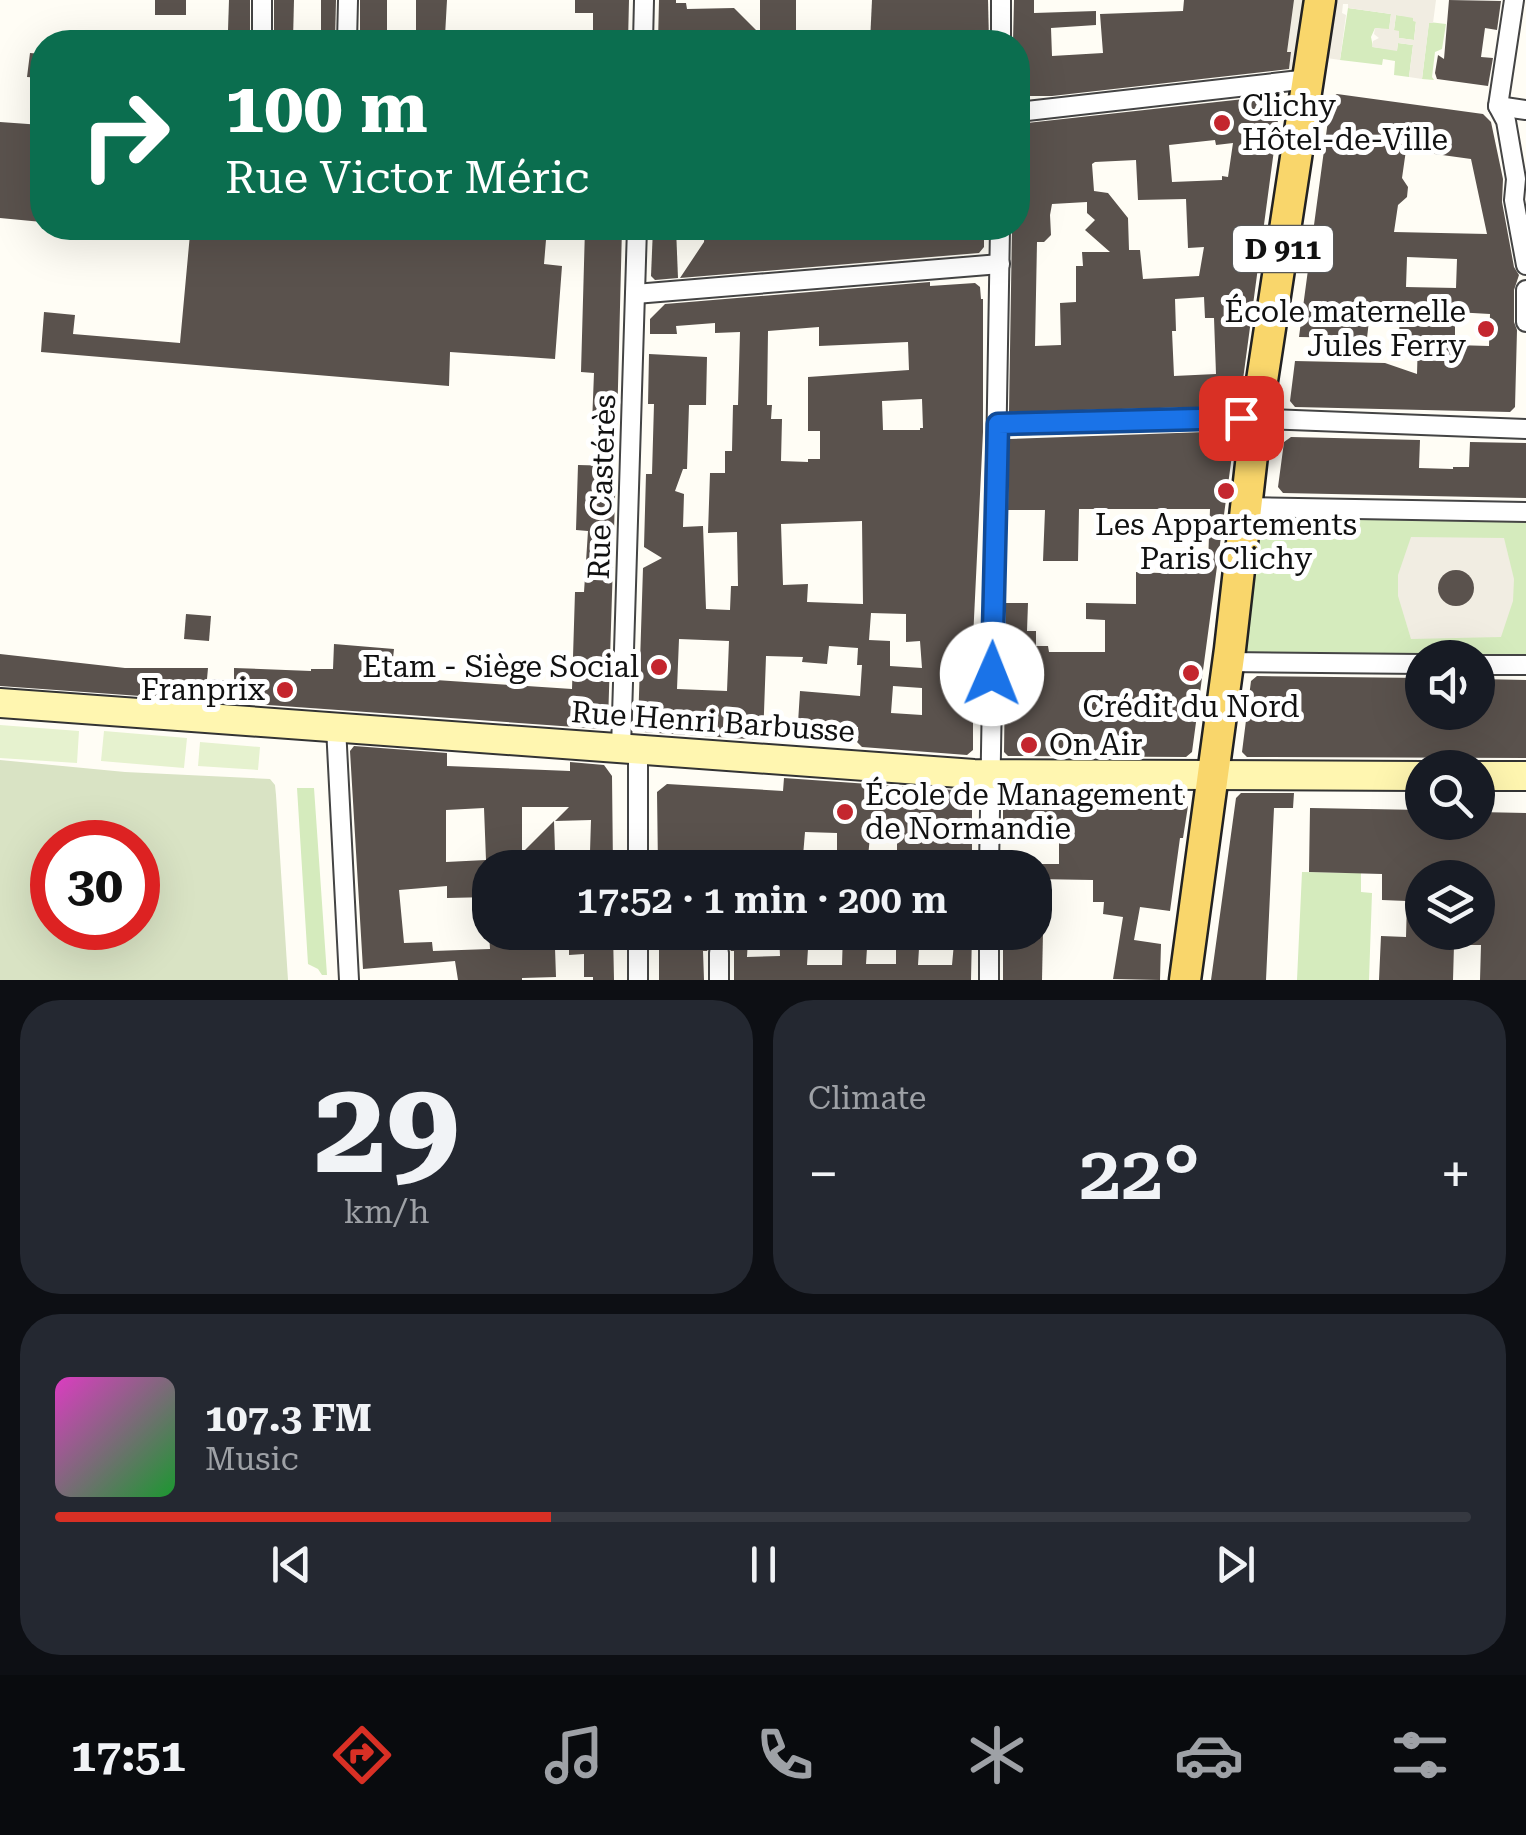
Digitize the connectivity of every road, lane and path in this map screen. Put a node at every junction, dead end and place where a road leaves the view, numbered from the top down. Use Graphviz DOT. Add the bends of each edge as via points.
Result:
graph roads {
  1 [pos="262,0"];
  2 [pos="348,0"];
  3 [pos="644,0"];
  4 [pos="1001,0"];
  5 [pos="1320,0"];
  6 [pos="1514,0"];
  7 [pos="262,30"];
  8 [pos="347,30"];
  9 [pos="643,30"];
  10 [pos="1001,30"];
  11 [pos="1309,79"];
  12 [pos="1498,106"];
  13 [pos="1526,110"];
  14 [pos="1030,111"];
  15 [pos="637,240"];
  16 [pos="1000,240"];
  17 [pos="1000,264"];
  18 [pos="1526,265"];
  19 [pos="1526,290"];
  20 [pos="635,294"];
  21 [pos="1526,322"];
  22 [pos="1256,420"];
  23 [pos="998,424"];
  24 [pos="1526,429"];
  25 [pos="1246,507"];
  26 [pos="1526,512"];
  27 [pos="1228,662"];
  28 [pos="1405,664"];
  29 [pos="1495,665"];
  30 [pos="1526,665"];
  31 [pos="0,704"];
  32 [pos="336,728"];
  33 [pos="630,749"];
  34 [pos="990,773"];
  35 [pos="1213,776"];
  36 [pos="1405,776"];
  37 [pos="1495,776"];
  38 [pos="1526,776"];
  39 [pos="637,850"];
  40 [pos="990,850"];
  41 [pos="638,950"];
  42 [pos="990,950"];
  43 [pos="719,953"];
  44 [pos="349,980"];
  45 [pos="638,980"];
  46 [pos="719,980"];
  47 [pos="990,980"];
  48 [pos="1185,980"];
  1 -- 7 [label="street"];
  2 -- 8 [label="street"];
  3 -- 9 [label="street"];
  4 -- 10 [label="street"];
  5 -- 11 [label="main road, D 911"];
  6 -- 12 [label="street"];
  11 -- 14 [label="street"];
  11 -- 22 [label="main road, D 911"];
  12 -- 13 [label="street"];
  12 -- 18 [label="street" via="1506,122"];
  15 -- 20 [label="street, Rue Castérès"];
  16 -- 17 [label="street"];
  17 -- 20 [label="street"];
  17 -- 23 [label="street"];
  19 -- 21 [label="street"];
  20 -- 33 [label="street, Rue Castérès"];
  22 -- 23 [label="street"];
  22 -- 24 [label="street"];
  22 -- 25 [label="main road, D 911"];
  23 -- 34 [label="street"];
  25 -- 26 [label="street"];
  25 -- 27 [label="main road, D 911"];
  27 -- 28 [label="street"];
  27 -- 35 [label="main road, D 911"];
  29 -- 30 [label="street"];
  31 -- 32 [label="street, Rue Henri Barbusse"];
  32 -- 33 [label="street, Rue Henri Barbusse"];
  32 -- 44 [label="street"];
  33 -- 34 [label="street, Rue Henri Barbusse"];
  33 -- 39 [label="street, Rue Castérès"];
  34 -- 35 [label="street, Rue Henri Barbusse"];
  34 -- 40 [label="street"];
  35 -- 36 [label="street, Rue Henri Barbusse"];
  35 -- 48 [label="main road, D 911"];
  37 -- 38 [label="street"];
  41 -- 45 [label="street"];
  42 -- 47 [label="street"];
  43 -- 46 [label="street"];
}
